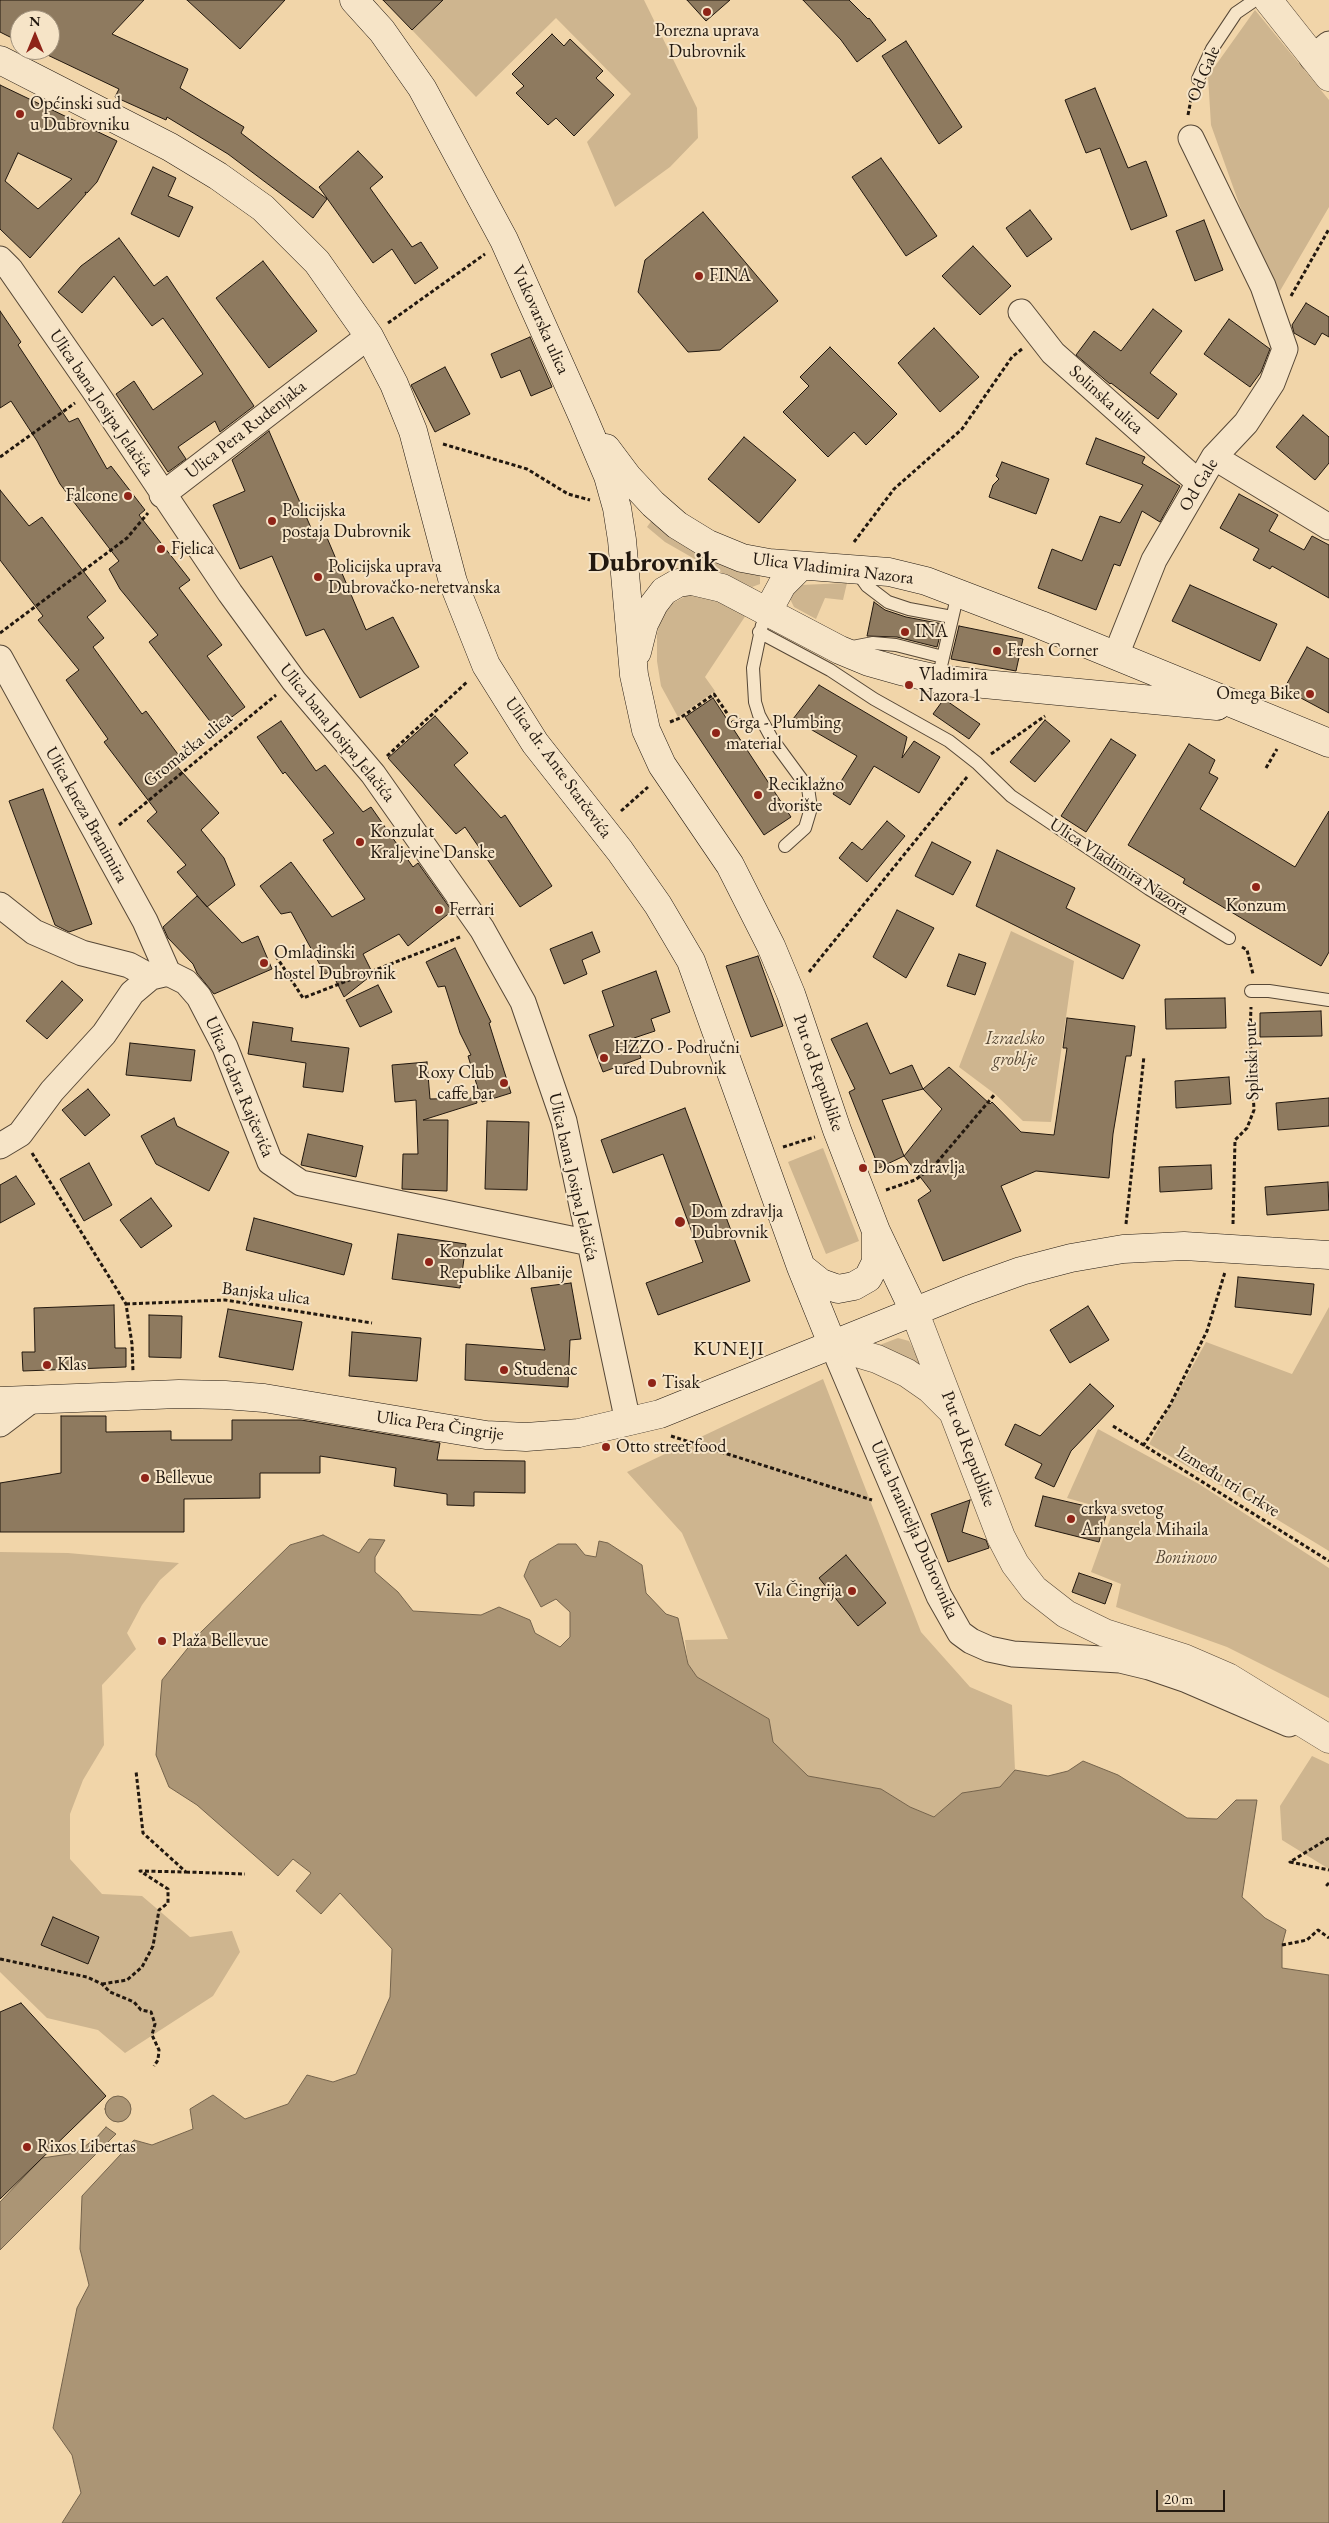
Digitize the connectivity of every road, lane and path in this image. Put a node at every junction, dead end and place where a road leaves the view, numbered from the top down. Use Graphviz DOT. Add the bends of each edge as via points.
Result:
graph roads {
  1 [pos="354,0"];
  2 [pos="1255,0"];
  3 [pos="1268,0"];
  4 [pos="0,60"];
  5 [pos="1323,60"];
  6 [pos="1198,79"];
  7 [pos="1191,138"];
  8 [pos="1329,229"];
  9 [pos="504,240"];
  10 [pos="0,259"];
  11 [pos="1021,312"];
  12 [pos="1276,323"];
  13 [pos="1039,335"];
  14 [pos="369,336"];
  15 [pos="94,390"];
  16 [pos="584,417"];
  17 [pos="413,430"];
  18 [pos="0,457"];
  19 [pos="1214,457"];
  20 [pos="1198,482"];
  21 [pos="162,495"];
  22 [pos="617,508"];
  23 [pos="1329,528"];
  24 [pos="854,542"];
  25 [pos="861,542"];
  26 [pos="846,543"];
  27 [pos="800,567"];
  28 [pos="955,605"];
  29 [pos="763,621"];
  30 [pos="0,632"];
  31 [pos="1116,655"];
  32 [pos="0,658"];
  33 [pos="486,665"];
  34 [pos="941,668"];
  35 [pos="634,675"];
  36 [pos="294,681"];
  37 [pos="1106,695"];
  38 [pos="1050,712"];
  39 [pos="759,715"];
  40 [pos="1265,716"];
  41 [pos="662,725"];
  42 [pos="1329,743"];
  43 [pos="382,762"];
  44 [pos="977,763"];
  45 [pos="662,764"];
  46 [pos="614,808"];
  47 [pos="100,840"];
  48 [pos="785,846"];
  49 [pos="0,905"];
  50 [pos="482,929"];
  51 [pos="1229,938"];
  52 [pos="276,956"];
  53 [pos="160,975"];
  54 [pos="1251,991"];
  55 [pos="791,994"];
  56 [pos="1329,1000"];
  57 [pos="1144,1056"];
  58 [pos="995,1094"];
  59 [pos="837,1130"];
  60 [pos="10,1140"];
  61 [pos="761,1155"];
  62 [pos="864,1198"];
  63 [pos="876,1231"];
  64 [pos="590,1244"];
  65 [pos="1123,1249"];
  66 [pos="1232,1249"];
  67 [pos="1329,1255"];
  68 [pos="802,1267"];
  69 [pos="126,1304"];
  70 [pos="915,1313"];
  71 [pos="372,1323"];
  72 [pos="833,1346"];
  73 [pos="133,1396"];
  74 [pos="34,1399"];
  75 [pos="0,1401"];
  76 [pos="953,1412"];
  77 [pos="628,1422"];
  78 [pos="0,1424"];
  79 [pos="1113,1426"];
  80 [pos="666,1434"];
  81 [pos="1143,1446"];
  82 [pos="873,1501"];
  83 [pos="1329,1561"];
  84 [pos="1329,1739"];
  85 [pos="136,1772"];
  86 [pos="1329,1838"];
  87 [pos="1329,1870"];
  88 [pos="186,1872"];
  89 [pos="245,1874"];
  90 [pos="1329,1938"];
  91 [pos="1282,1944"];
  92 [pos="0,1959"];
  93 [pos="102,1984"];
  94 [pos="154,2066"];
  1 -- 9 [label="main road, Vukovarska ulica" via="382,31 422,88"];
  2 -- 6 [label="lane, Od Gale" via="1236,13 1212,49"];
  3 -- 5 [label="main road"];
  4 -- 14 [label="main road, Ulica dr. Ante Starčevića" via="170,147 263,208 317,262"];
  6 -- 7 [label="path, Od Gale" via="1188,112"];
  7 -- 12 [label="street, Od Gale" via="1263,286"];
  8 -- 12 [label="path"];
  9 -- 14 [label="path"];
  9 -- 16 [label="main road, Vukovarska ulica"];
  10 -- 15 [label="street, Ulica bana Josipa Jelačića"];
  11 -- 13 [label="street, Solinska ulica"];
  12 -- 19 [label="street, Od Gale" via="1285,348 1272,383 1246,423"];
  13 -- 20 [label="street, Solinska ulica" via="1053,353"];
  13 -- 24 [label="path" via="1012,357 962,429 894,489"];
  14 -- 17 [label="main road, Ulica dr. Ante Starčevića"];
  14 -- 21 [label="street, Ulica Pera Rudenjaka"];
  15 -- 18 [label="path"];
  15 -- 21 [label="street, Ulica bana Josipa Jelačića"];
  16 -- 22 [label="main road, Vukovarska ulica"];
  16 -- 27 [label="main road, Ulica Vladimira Nazora" via="627,476 677,525 708,544 742,558"];
  17 -- 22 [label="path" via="452,449 527,469 568,494"];
  17 -- 33 [label="main road, Ulica dr. Ante Starčevića" via="453,582"];
  19 -- 20 [label="street, Od Gale"];
  19 -- 23 [label="street"];
  20 -- 31 [label="street, Od Gale" via="1154,560"];
  21 -- 30 [label="path" via="127,538"];
  21 -- 36 [label="street, Ulica bana Josipa Jelačića"];
  22 -- 35 [label="main road, Vukovarska ulica"];
  24 -- 25 [label="path"];
  24 -- 26 [label="path"];
  27 -- 28 [label="main road, Ulica Vladimira Nazora" via="898,575"];
  27 -- 29 [label="main road" via="782,585"];
  28 -- 31 [label="main road, Ulica Vladimira Nazora"];
  28 -- 34 [label="lane"];
  29 -- 34 [label="main road, Ulica Vladimira Nazora" via="869,662"];
  29 -- 35 [label="main road, Ulica Vladimira Nazora" via="708,583 692,581 678,584 664,592 644,624"];
  29 -- 39 [label="lane" via="752,680"];
  29 -- 44 [label="lane, Ulica Vladimira Nazora" via="830,670 949,741"];
  31 -- 37 [label="main road"];
  31 -- 40 [label="main road, Ulica Vladimira Nazora"];
  32 -- 47 [label="street, Ulica kneza Branimira"];
  33 -- 43 [label="path"];
  33 -- 61 [label="main road, Ulica dr. Ante Starčevića" via="535,743 658,905 691,961"];
  34 -- 37 [label="main road, Ulica Vladimira Nazora"];
  35 -- 45 [label="main road, Put od Republike" via="646,730"];
  36 -- 47 [label="path, Gromačka ulica"];
  36 -- 50 [label="street, Ulica bana Josipa Jelačića" via="373,774"];
  37 -- 40 [label="main road, Ulica Vladimira Nazora" via="1201,704"];
  38 -- 44 [label="path, Put od Republike"];
  39 -- 41 [label="path" via="733,722 714,694 680,718"];
  39 -- 48 [label="lane" via="772,739 808,788 811,808 805,828"];
  40 -- 42 [label="main road, Ulica Vladimira Nazora"];
  44 -- 51 [label="lane, Ulica Vladimira Nazora" via="1011,796 1149,889"];
  44 -- 55 [label="path, Put od Republike"];
  45 -- 46 [label="path" via="656,779 619,813"];
  45 -- 55 [label="main road, Put od Republike" via="730,865 772,946"];
  47 -- 53 [label="street, Ulica kneza Branimira" via="145,921"];
  49 -- 53 [label="street, Ulica Gabra Rajčevića" via="34,932 82,953"];
  50 -- 52 [label="path" via="303,998"];
  50 -- 64 [label="street, Ulica bana Josipa Jelačića" via="523,1002 564,1121"];
  51 -- 54 [label="path, Splitski put" via="1247,950 1254,970"];
  53 -- 60 [label="street" via="132,993 104,1034"];
  53 -- 64 [label="street, Ulica Gabra Rajčevića" via="186,982 199,997 225,1047 270,1162 301,1183"];
  54 -- 56 [label="lane"];
  54 -- 66 [label="path, Splitski put" via="1254,1110 1247,1128 1235,1140"];
  55 -- 59 [label="main road, Put od Republike"];
  57 -- 65 [label="path"];
  58 -- 62 [label="path" via="934,1166 915,1180"];
  59 -- 61 [label="path"];
  59 -- 62 [label="main road, Put od Republike"];
  60 -- 69 [label="path"];
  61 -- 68 [label="main road, Ulica dr. Ante Starčevića"];
  62 -- 63 [label="main road, Put od Republike"];
  63 -- 68 [label="main road" via="876,1262 868,1278 854,1286 838,1289 821,1283"];
  63 -- 70 [label="main road, Put od Republike"];
  64 -- 77 [label="street, Ulica bana Josipa Jelačića"];
  65 -- 66 [label="main road" via="1184,1246"];
  65 -- 70 [label="main road" via="1021,1271"];
  66 -- 67 [label="main road"];
  66 -- 81 [label="path, Splitski put" via="1207,1331 1170,1405"];
  68 -- 72 [label="main road, Ulica dr. Ante Starčevića"];
  69 -- 71 [label="path, Banjska ulica" via="225,1300"];
  69 -- 73 [label="path" via="132,1344"];
  70 -- 72 [label="main road, Ulica Pera Čingrije"];
  70 -- 76 [label="main road, Put od Republike"];
  72 -- 76 [label="main road" via="877,1359 906,1373 930,1389"];
  72 -- 77 [label="main road, Ulica Pera Čingrije" via="668,1411"];
  72 -- 84 [label="street, Ulica branitelja Dubrovnika" via="939,1596 960,1632 971,1641 1013,1654 1120,1660 1150,1667"];
  73 -- 74 [label="main road, Ulica Pera Čingrije"];
  73 -- 77 [label="main road, Ulica Pera Čingrije" via="180,1394 264,1398 486,1435 526,1437 579,1433"];
  74 -- 75 [label="main road, Ulica Pera Čingrije"];
  74 -- 78 [label="street"];
  76 -- 84 [label="main road, Put od Republike" via="1001,1537 1015,1564 1034,1589 1066,1614 1105,1633 1184,1658 1228,1677"];
  79 -- 81 [label="path, Između tri Crkve"];
  80 -- 82 [label="path"];
  81 -- 83 [label="path, Između tri Crkve"];
  85 -- 88 [label="path" via="143,1833"];
  86 -- 87 [label="path" via="1290,1862"];
  88 -- 89 [label="path"];
  88 -- 93 [label="path" via="140,1871 168,1890 168,1903 159,1910 153,1946 142,1966 127,1980"];
  90 -- 91 [label="path" via="1318,1930 1308,1940"];
  92 -- 93 [label="path" via="87,1977"];
  93 -- 94 [label="path" via="110,1992 134,2002 141,2010 151,2012 155,2024 152,2035 159,2050"];
}
